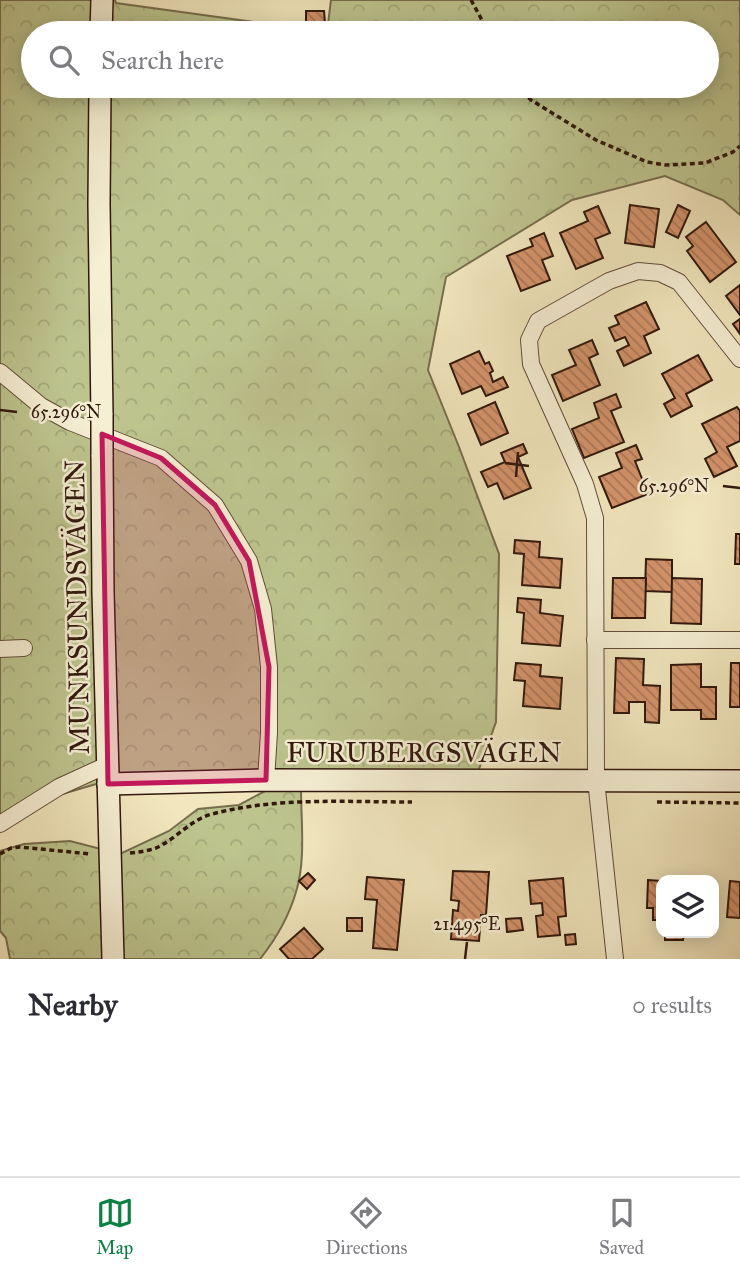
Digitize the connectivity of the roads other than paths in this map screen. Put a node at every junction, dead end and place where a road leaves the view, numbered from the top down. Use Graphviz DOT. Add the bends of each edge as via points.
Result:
graph roads {
  1 [pos="102,0"];
  2 [pos="101,21"];
  3 [pos="100,98"];
  4 [pos="740,359"];
  5 [pos="0,372"];
  6 [pos="595,640"];
  7 [pos="740,640"];
  8 [pos="24,648"];
  9 [pos="0,649"];
  10 [pos="108,775"];
  11 [pos="266,780"];
  12 [pos="596,780"];
  13 [pos="740,781"];
  14 [pos="0,824"];
  15 [pos="113,959"];
  16 [pos="615,959"];
  1 -- 2 [label="street"];
  3 -- 10 [label="street, MUNKSUNDSVÄGEN, bridge"];
  4 -- 6 [label="street" via="679,282 660,273 638,271 609,281 538,321 529,340 531,364 585,484 595,518"];
  5 -- 11 [label="street" via="41,406 70,422 161,458 215,505 249,561 263,609 269,667"];
  6 -- 7 [label="street"];
  6 -- 12 [label="street"];
  8 -- 9 [label="street"];
  10 -- 11 [label="street, FURUBERGSVÄGEN"];
  10 -- 14 [label="street" via="59,787"];
  10 -- 15 [label="street, MUNKSUNDSVÄGEN"];
  11 -- 12 [label="street, FURUBERGSVÄGEN"];
  12 -- 13 [label="street, FURUBERGSVÄGEN"];
  12 -- 16 [label="street"];
}
